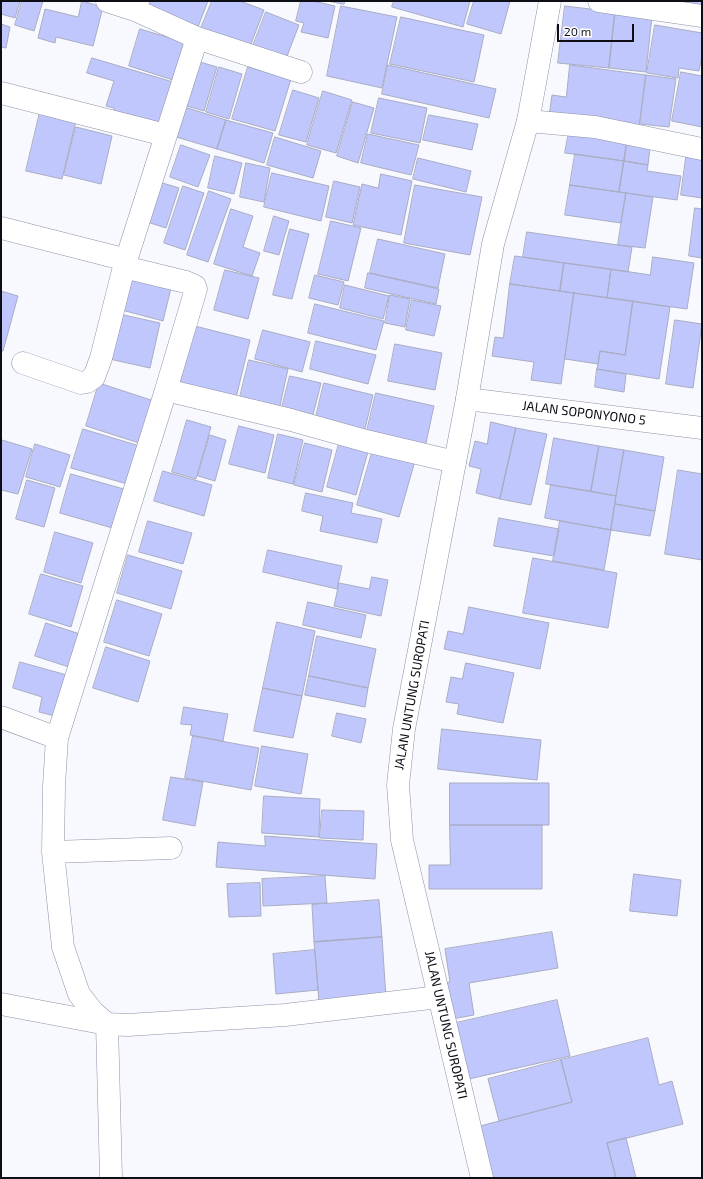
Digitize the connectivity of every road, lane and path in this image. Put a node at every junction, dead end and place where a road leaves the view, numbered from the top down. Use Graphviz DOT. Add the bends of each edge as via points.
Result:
graph roads {
  1 [pos="107,1"];
  2 [pos="550,1"];
  3 [pos="599,1"];
  4 [pos="137,6"];
  5 [pos="702,16"];
  6 [pos="197,38"];
  7 [pos="301,72"];
  8 [pos="1,93"];
  9 [pos="528,121"];
  10 [pos="165,136"];
  11 [pos="702,149"];
  12 [pos="1,228"];
  13 [pos="126,263"];
  14 [pos="23,363"];
  15 [pos="166,390"];
  16 [pos="467,399"];
  17 [pos="702,428"];
  18 [pos="455,462"];
  19 [pos="1,717"];
  20 [pos="57,738"];
  21 [pos="171,848"];
  22 [pos="53,852"];
  23 [pos="439,997"];
  24 [pos="1,1004"];
  25 [pos="107,1024"];
  26 [pos="111,1178"];
  27 [pos="482,1178"];
  1 -- 4 [label="street"];
  2 -- 9 [label="street, JALAN UNTUNG SUROPATI"];
  3 -- 5 [label="street"];
  4 -- 6 [label="street"];
  6 -- 7 [label="street"];
  6 -- 10 [label="street"];
  8 -- 10 [label="street"];
  9 -- 11 [label="street" via="595,128"];
  9 -- 16 [label="street, JALAN UNTUNG SUROPATI" via="493,244"];
  10 -- 13 [label="street"];
  12 -- 13 [label="street"];
  13 -- 14 [label="street" via="94,377 81,383"];
  13 -- 15 [label="street" via="192,284 196,289"];
  15 -- 18 [label="street"];
  15 -- 20 [label="street"];
  16 -- 17 [label="street, JALAN SOPONYONO 5"];
  16 -- 18 [label="street, JALAN UNTUNG SUROPATI"];
  18 -- 23 [label="street, JALAN UNTUNG SUROPATI" via="404,729 398,785 402,840"];
  19 -- 20 [label="street"];
  20 -- 22 [label="street"];
  21 -- 22 [label="street"];
  22 -- 25 [label="street" via="64,947 79,994 93,1012"];
  23 -- 25 [label="street" via="285,1015 128,1025"];
  23 -- 27 [label="street, JALAN UNTUNG SUROPATI"];
  24 -- 25 [label="street"];
  25 -- 26 [label="street"];
}
